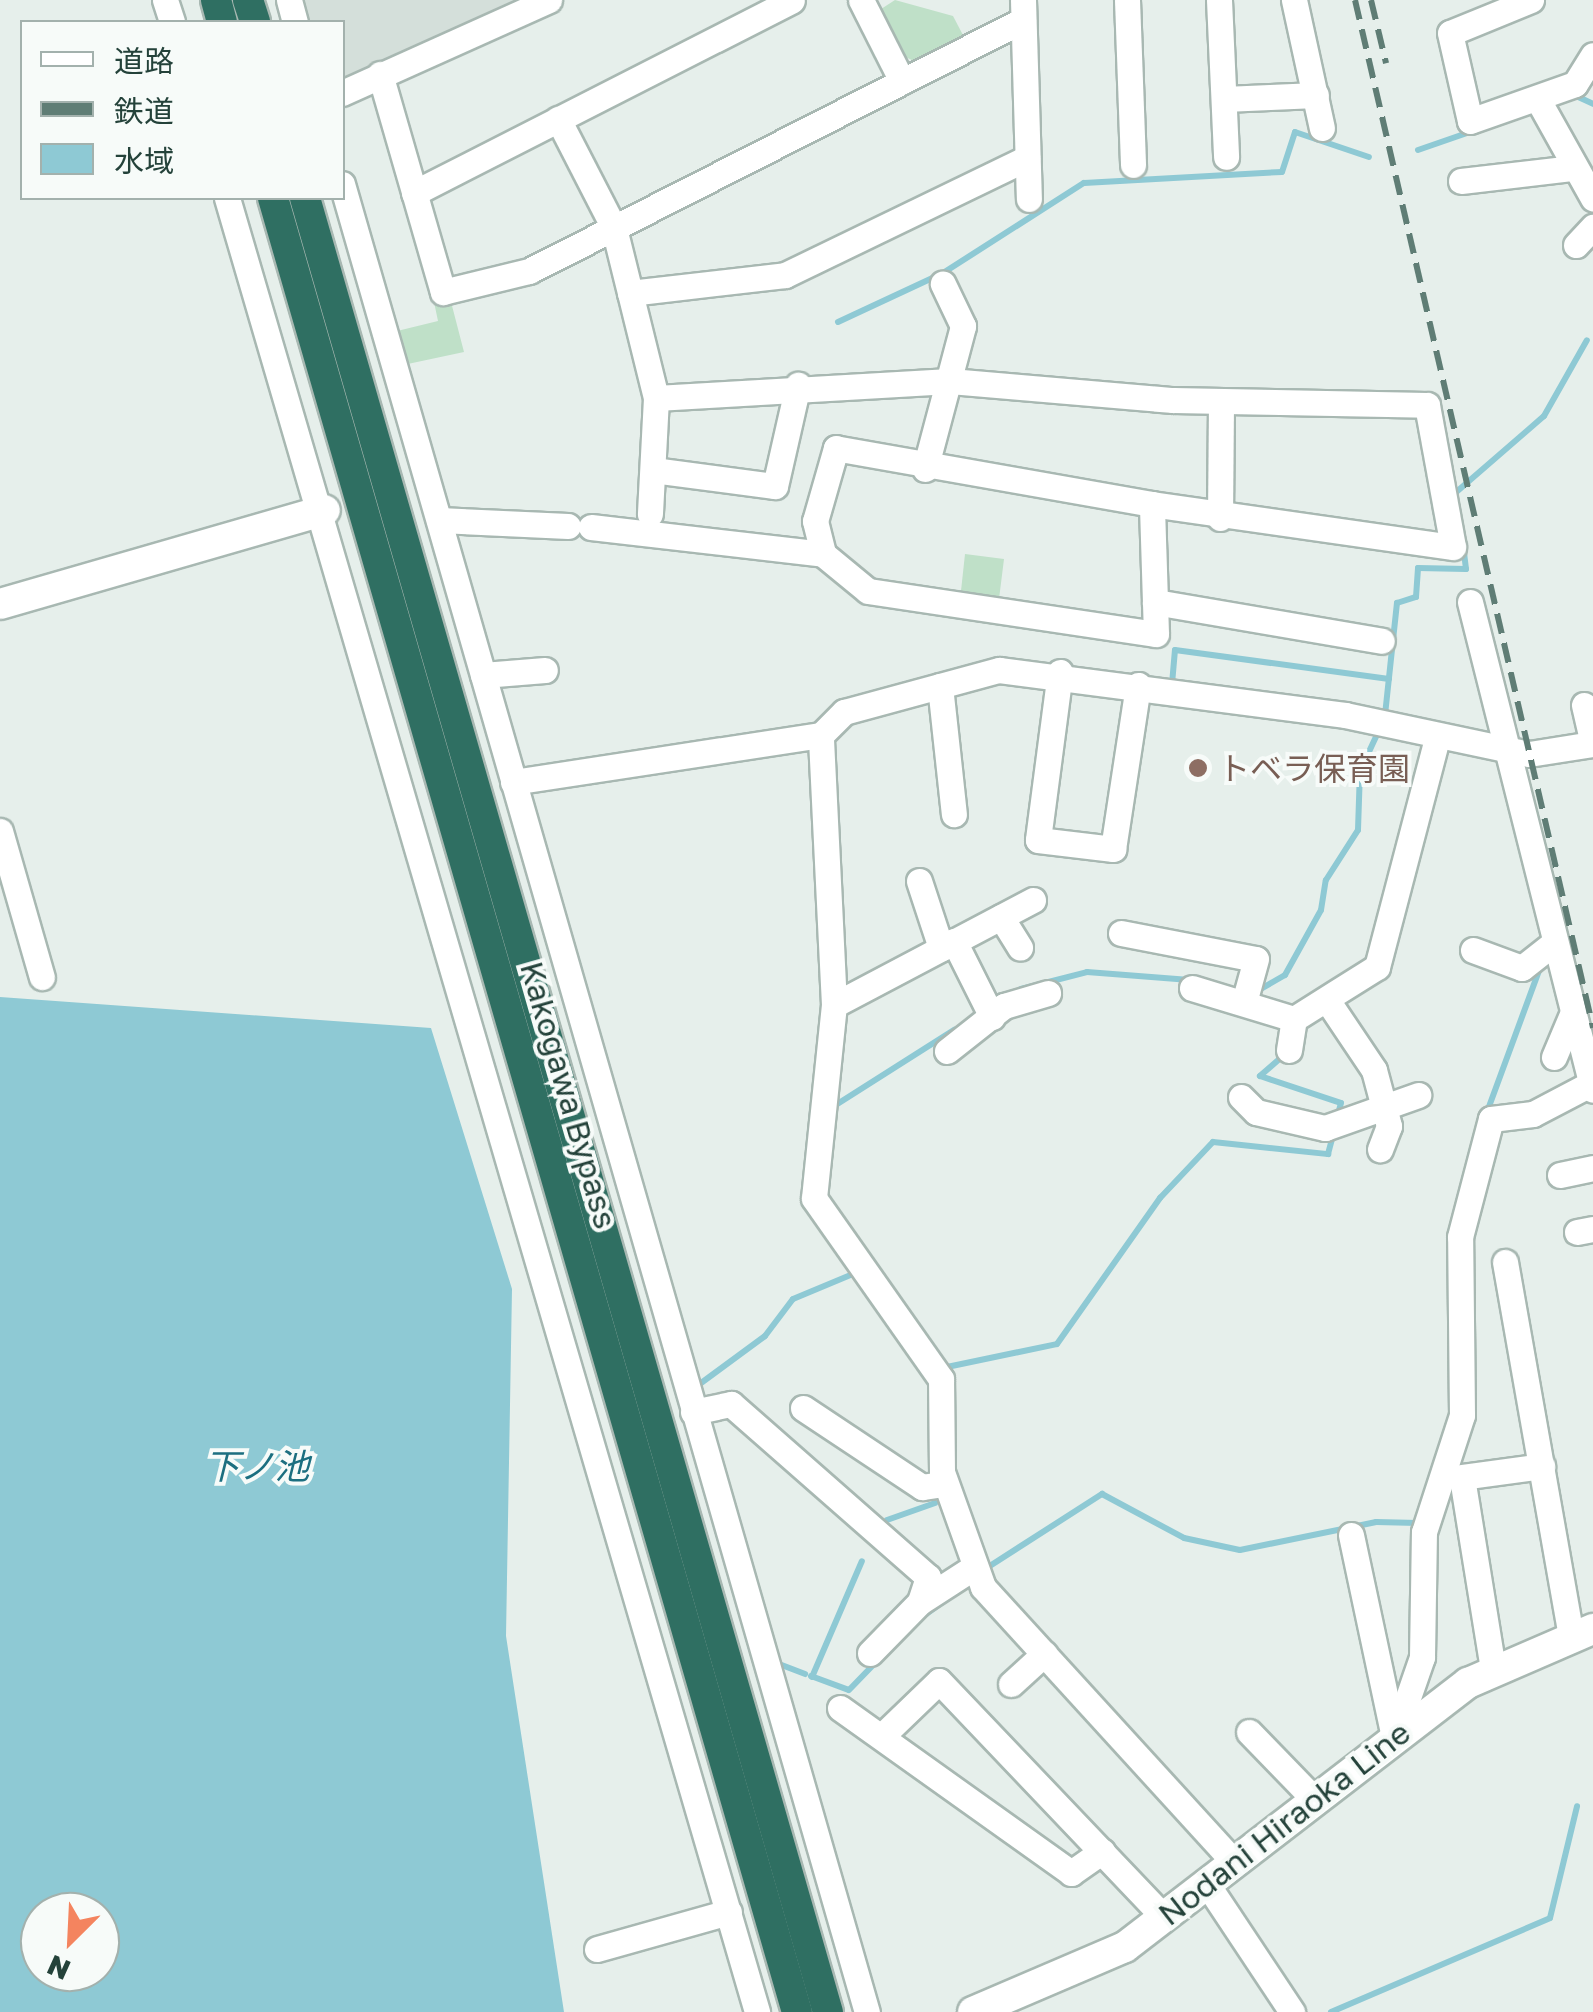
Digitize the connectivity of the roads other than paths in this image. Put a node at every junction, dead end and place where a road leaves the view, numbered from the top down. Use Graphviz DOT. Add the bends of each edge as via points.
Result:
graph roads {
  1 [pos="549,0"];
  2 [pos="792,0"];
  3 [pos="861,0"];
  4 [pos="1127,0"];
  5 [pos="1219,0"];
  6 [pos="1294,0"];
  7 [pos="1531,0"];
  8 [pos="1023,10"];
  9 [pos="1593,55"];
  10 [pos="380,74"];
  11 [pos="902,81"];
  12 [pos="345,92"];
  13 [pos="1316,96"];
  14 [pos="1536,98"];
  15 [pos="1224,99"];
  16 [pos="558,120"];
  17 [pos="1322,128"];
  18 [pos="1027,158"];
  19 [pos="1226,158"];
  20 [pos="1132,165"];
  21 [pos="1571,168"];
  22 [pos="1460,181"];
  23 [pos="414,193"];
  24 [pos="345,194"];
  25 [pos="1593,198"];
  26 [pos="1029,199"];
  27 [pos="228,200"];
  28 [pos="274,200"];
  29 [pos="306,200"];
  30 [pos="614,228"];
  31 [pos="943,285"];
  32 [pos="630,293"];
  33 [pos="950,381"];
  34 [pos="798,385"];
  35 [pos="656,398"];
  36 [pos="1220,401"];
  37 [pos="926,469"];
  38 [pos="653,470"];
  39 [pos="1152,504"];
  40 [pos="325,510"];
  41 [pos="650,514"];
  42 [pos="1220,518"];
  43 [pos="438,520"];
  44 [pos="824,554"];
  45 [pos="1155,602"];
  46 [pos="1470,602"];
  47 [pos="0,604"];
  48 [pos="1382,641"];
  49 [pos="545,670"];
  50 [pos="1060,672"];
  51 [pos="483,675"];
  52 [pos="1138,685"];
  53 [pos="940,686"];
  54 [pos="1584,705"];
  55 [pos="821,736"];
  56 [pos="1437,739"];
  57 [pos="1593,744"];
  58 [pos="1504,750"];
  59 [pos="513,782"];
  60 [pos="954,814"];
  61 [pos="0,831"];
  62 [pos="919,882"];
  63 [pos="1033,900"];
  64 [pos="990,914"];
  65 [pos="1121,933"];
  66 [pos="1554,942"];
  67 [pos="948,945"];
  68 [pos="1020,947"];
  69 [pos="1473,950"];
  70 [pos="42,976"];
  71 [pos="1192,988"];
  72 [pos="1048,993"];
  73 [pos="1326,1000"];
  74 [pos="1231,1003"];
  75 [pos="834,1005"];
  76 [pos="1573,1012"];
  77 [pos="992,1017"];
  78 [pos="1294,1019"];
  79 [pos="1289,1050"];
  80 [pos="948,1051"];
  81 [pos="1554,1057"];
  82 [pos="1592,1087"];
  83 [pos="1418,1095"];
  84 [pos="1241,1097"];
  85 [pos="1385,1106"];
  86 [pos="1380,1149"];
  87 [pos="1593,1168"];
  88 [pos="1560,1175"];
  89 [pos="1506,1262"];
  90 [pos="803,1408"];
  91 [pos="693,1412"];
  92 [pos="1542,1466"];
  93 [pos="944,1484"];
  94 [pos="1348,1550"];
  95 [pos="974,1567"];
  96 [pos="920,1602"];
  97 [pos="1582,1632"];
  98 [pos="870,1653"];
  99 [pos="1044,1654"];
  100 [pos="1492,1670"];
  101 [pos="1011,1684"];
  102 [pos="840,1708"];
  103 [pos="1250,1732"];
  104 [pos="884,1734"];
  105 [pos="1394,1738"];
  106 [pos="1314,1799"];
  107 [pos="1102,1851"];
  108 [pos="1234,1862"];
  109 [pos="1207,1884"];
  110 [pos="729,1912"];
  111 [pos="1164,1916"];
  112 [pos="598,1949"];
  113 [pos="758,2012"];
  114 [pos="797,2012"];
  115 [pos="828,2012"];
  116 [pos="867,2012"];
  117 [pos="972,2012"];
  118 [pos="1292,2012"];
  1 -- 10 [label="street"];
  2 -- 16 [label="street"];
  3 -- 11 [label="street"];
  4 -- 20 [label="street" via="1119,112"];
  5 -- 15 [label="street"];
  6 -- 13 [label="street"];
  7 -- 14 [label="street" via="1450,33 1470,121"];
  8 -- 11 [label="street"];
  8 -- 18 [label="street"];
  9 -- 14 [label="street" via="1574,84"];
  10 -- 12 [label="street"];
  10 -- 23 [label="street"];
  11 -- 30 [label="street"];
  13 -- 15 [label="street"];
  13 -- 17 [label="street"];
  14 -- 21 [label="street"];
  15 -- 19 [label="street"];
  16 -- 23 [label="street"];
  16 -- 30 [label="street"];
  18 -- 26 [label="street"];
  18 -- 32 [label="street" via="785,275"];
  21 -- 22 [label="street" via="1493,165"];
  21 -- 25 [label="street"];
  23 -- 30 [label="street" via="443,292 529,272"];
  24 -- 43 [label="street"];
  27 -- 40 [label="street"];
  28 -- 114 [label="highway, Kakogawa Bypass"];
  29 -- 115 [label="highway, Kakogawa Bypass"];
  30 -- 32 [label="street"];
  31 -- 33 [label="street" via="963,326"];
  32 -- 35 [label="street"];
  33 -- 34 [label="street"];
  33 -- 36 [label="street"];
  33 -- 37 [label="street"];
  34 -- 35 [label="street"];
  34 -- 38 [label="street" via="775,486"];
  35 -- 38 [label="street"];
  36 -- 42 [label="street"];
  36 -- 42 [label="street" via="1426,406 1453,547"];
  37 -- 39 [label="street"];
  37 -- 44 [label="street" via="836,448 814,522"];
  38 -- 41 [label="street"];
  39 -- 42 [label="street"];
  39 -- 45 [label="street"];
  40 -- 47 [label="main road"];
  40 -- 110 [label="street"];
  43 -- 44 [label="street" via="580,527"];
  43 -- 51 [label="street"];
  44 -- 45 [label="street" via="868,592 974,614 1156,634"];
  45 -- 48 [label="street"];
  46 -- 58 [label="street" via="1466,630"];
  49 -- 51 [label="street"];
  50 -- 52 [label="street"];
  50 -- 52 [label="street" via="1038,840 1114,849"];
  50 -- 53 [label="street" via="999,670"];
  51 -- 59 [label="street"];
  52 -- 56 [label="street" via="1345,715"];
  53 -- 55 [label="street" via="844,712"];
  53 -- 60 [label="street"];
  54 -- 57 [label="street"];
  55 -- 59 [label="street"];
  55 -- 75 [label="street"];
  56 -- 58 [label="street"];
  56 -- 73 [label="street" via="1398,853 1378,967"];
  57 -- 58 [label="street"];
  58 -- 66 [label="street"];
  59 -- 91 [label="street"];
  61 -- 70 [label="street"];
  62 -- 67 [label="street"];
  63 -- 64 [label="street"];
  64 -- 67 [label="street"];
  64 -- 68 [label="street"];
  65 -- 74 [label="street" via="1162,950 1256,959"];
  66 -- 69 [label="street" via="1522,968"];
  66 -- 76 [label="street"];
  67 -- 75 [label="street"];
  67 -- 77 [label="street"];
  71 -- 74 [label="street"];
  72 -- 77 [label="street"];
  73 -- 78 [label="street"];
  73 -- 85 [label="street" via="1374,1070"];
  74 -- 78 [label="street"];
  75 -- 93 [label="street" via="814,1198 938,1371"];
  76 -- 81 [label="street"];
  76 -- 82 [label="street"];
  77 -- 80 [label="street"];
  78 -- 79 [label="street"];
  82 -- 105 [label="street" via="1533,1114 1499,1111 1486,1187 1460,1236 1464,1404 1424,1532 1422,1657"];
  83 -- 85 [label="street"];
  84 -- 85 [label="street" via="1275,1123 1326,1128"];
  85 -- 86 [label="street"];
  87 -- 88 [label="street"];
  89 -- 92 [label="street" via="1524,1303"];
  90 -- 93 [label="street" via="836,1441 922,1488"];
  91 -- 96 [label="street" via="731,1404 928,1576"];
  91 -- 116 [label="street"];
  92 -- 97 [label="street"];
  92 -- 100 [label="street" via="1462,1477"];
  93 -- 95 [label="street"];
  94 -- 105 [label="street" via="1362,1648"];
  95 -- 96 [label="street"];
  95 -- 99 [label="street"];
  96 -- 98 [label="street"];
  97 -- 100 [label="main road, Nodani Hiraoka Line"];
  99 -- 101 [label="street"];
  99 -- 108 [label="street"];
  100 -- 105 [label="main road, Nodani Hiraoka Line"];
  102 -- 104 [label="street"];
  103 -- 106 [label="street"];
  104 -- 107 [label="street" via="1071,1873"];
  104 -- 107 [label="street" via="939,1681"];
  105 -- 106 [label="main road, Nodani Hiraoka Line"];
  106 -- 108 [label="main road, Nodani Hiraoka Line"];
  107 -- 111 [label="street"];
  108 -- 109 [label="main road, Nodani Hiraoka Line"];
  109 -- 111 [label="main road, Nodani Hiraoka Line"];
  109 -- 118 [label="street"];
  110 -- 112 [label="street" via="635,1951"];
  110 -- 113 [label="street"];
  111 -- 117 [label="main road, Nodani Hiraoka Line" via="1064,1978"];
}
